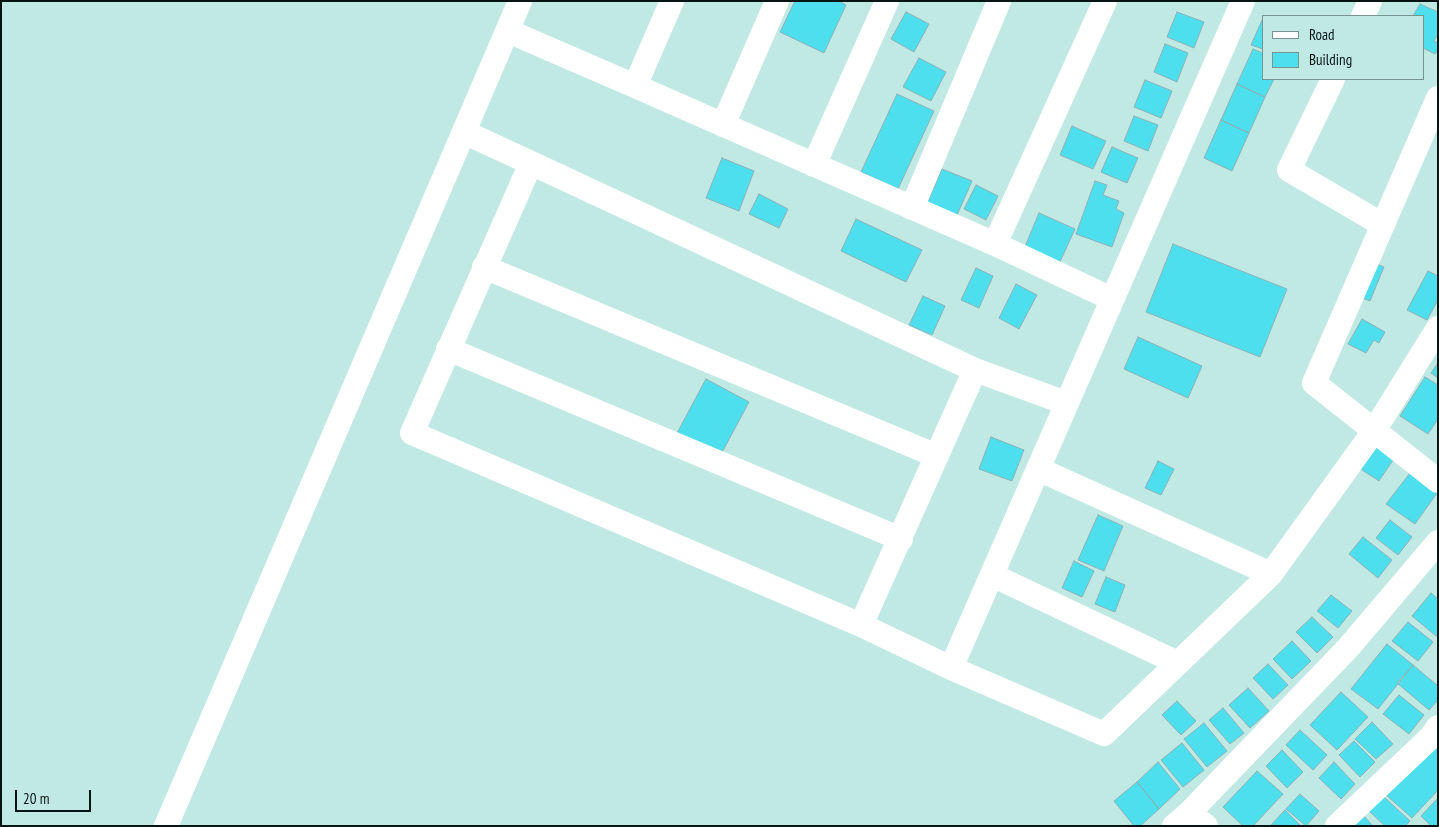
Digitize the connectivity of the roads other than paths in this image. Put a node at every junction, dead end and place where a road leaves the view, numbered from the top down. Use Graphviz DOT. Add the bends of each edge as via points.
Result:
graph roads {
  1 [pos="520,1"];
  2 [pos="672,1"];
  3 [pos="777,1"];
  4 [pos="887,1"];
  5 [pos="1000,1"];
  6 [pos="1105,1"];
  7 [pos="1243,1"];
  8 [pos="1370,1"];
  9 [pos="1363,15"];
  10 [pos="508,31"];
  11 [pos="1332,80"];
  12 [pos="635,86"];
  13 [pos="1438,98"];
  14 [pos="723,125"];
  15 [pos="464,132"];
  16 [pos="530,163"];
  17 [pos="814,165"];
  18 [pos="912,208"];
  19 [pos="1383,225"];
  20 [pos="995,244"];
  21 [pos="484,266"];
  22 [pos="1112,299"];
  23 [pos="1438,328"];
  24 [pos="448,349"];
  25 [pos="976,370"];
  26 [pos="1066,403"];
  27 [pos="1374,431"];
  28 [pos="938,456"];
  29 [pos="1038,469"];
  30 [pos="1438,482"];
  31 [pos="901,539"];
  32 [pos="1438,542"];
  33 [pos="1271,574"];
  34 [pos="992,575"];
  35 [pos="861,626"];
  36 [pos="1178,663"];
  37 [pos="951,668"];
  38 [pos="1438,727"];
  39 [pos="1190,821"];
  40 [pos="166,826"];
  41 [pos="1337,826"];
  1 -- 10 [label="street"];
  2 -- 12 [label="street"];
  3 -- 14 [label="street"];
  4 -- 17 [label="street"];
  5 -- 18 [label="street"];
  6 -- 20 [label="street"];
  7 -- 22 [label="street"];
  8 -- 9 [label="street"];
  10 -- 12 [label="street"];
  10 -- 15 [label="street"];
  11 -- 19 [label="street" via="1289,170"];
  12 -- 14 [label="street"];
  13 -- 19 [label="street"];
  14 -- 17 [label="street"];
  15 -- 16 [label="street"];
  15 -- 40 [label="street"];
  16 -- 21 [label="street"];
  16 -- 25 [label="street"];
  17 -- 18 [label="street"];
  18 -- 20 [label="street"];
  19 -- 27 [label="street" via="1314,383"];
  20 -- 22 [label="street"];
  21 -- 24 [label="street"];
  21 -- 28 [label="street"];
  22 -- 26 [label="street"];
  23 -- 27 [label="street"];
  24 -- 31 [label="street"];
  24 -- 35 [label="street" via="412,433"];
  25 -- 26 [label="street"];
  25 -- 28 [label="street"];
  26 -- 29 [label="street"];
  27 -- 30 [label="street"];
  27 -- 33 [label="street"];
  28 -- 31 [label="street"];
  29 -- 33 [label="street"];
  29 -- 34 [label="street"];
  31 -- 35 [label="street"];
  32 -- 39 [label="street" via="1348,648"];
  33 -- 36 [label="street"];
  34 -- 36 [label="street"];
  34 -- 37 [label="street"];
  35 -- 37 [label="street"];
  36 -- 37 [label="street" via="1104,734"];
  38 -- 41 [label="street"];
}
